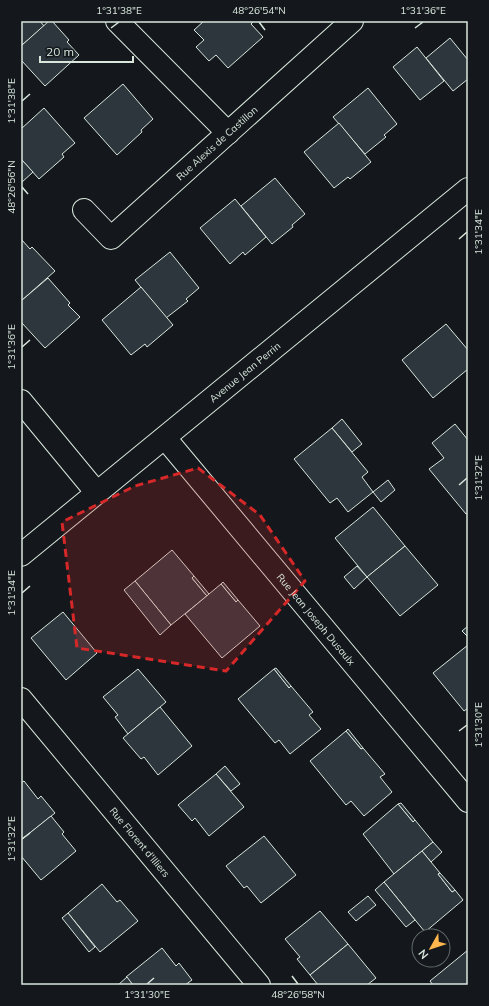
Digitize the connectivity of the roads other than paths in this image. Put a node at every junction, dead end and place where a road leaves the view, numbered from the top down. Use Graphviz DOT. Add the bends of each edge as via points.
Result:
graph roads {
  1 [pos="117,21"];
  2 [pos="352,21"];
  3 [pos="228,133"];
  4 [pos="468,189"];
  5 [pos="84,210"];
  6 [pos="21,401"];
  7 [pos="165,438"];
  8 [pos="97,493"];
  9 [pos="21,555"];
  10 [pos="21,699"];
  11 [pos="468,801"];
  12 [pos="259,985"];
  1 -- 3 [label="street"];
  2 -- 3 [label="street, Rue Alexis de Castillon"];
  3 -- 5 [label="street, Rue Alexis de Castillon" via="111,238"];
  4 -- 7 [label="street, Avenue Jean Perrin"];
  6 -- 8 [label="street"];
  7 -- 8 [label="street, Avenue Jean Perrin"];
  7 -- 11 [label="street, Rue Jean Joseph Dusaulx"];
  8 -- 9 [label="street, Avenue Jean Perrin"];
  10 -- 12 [label="street, Rue Florent d'Illiers"];
}
